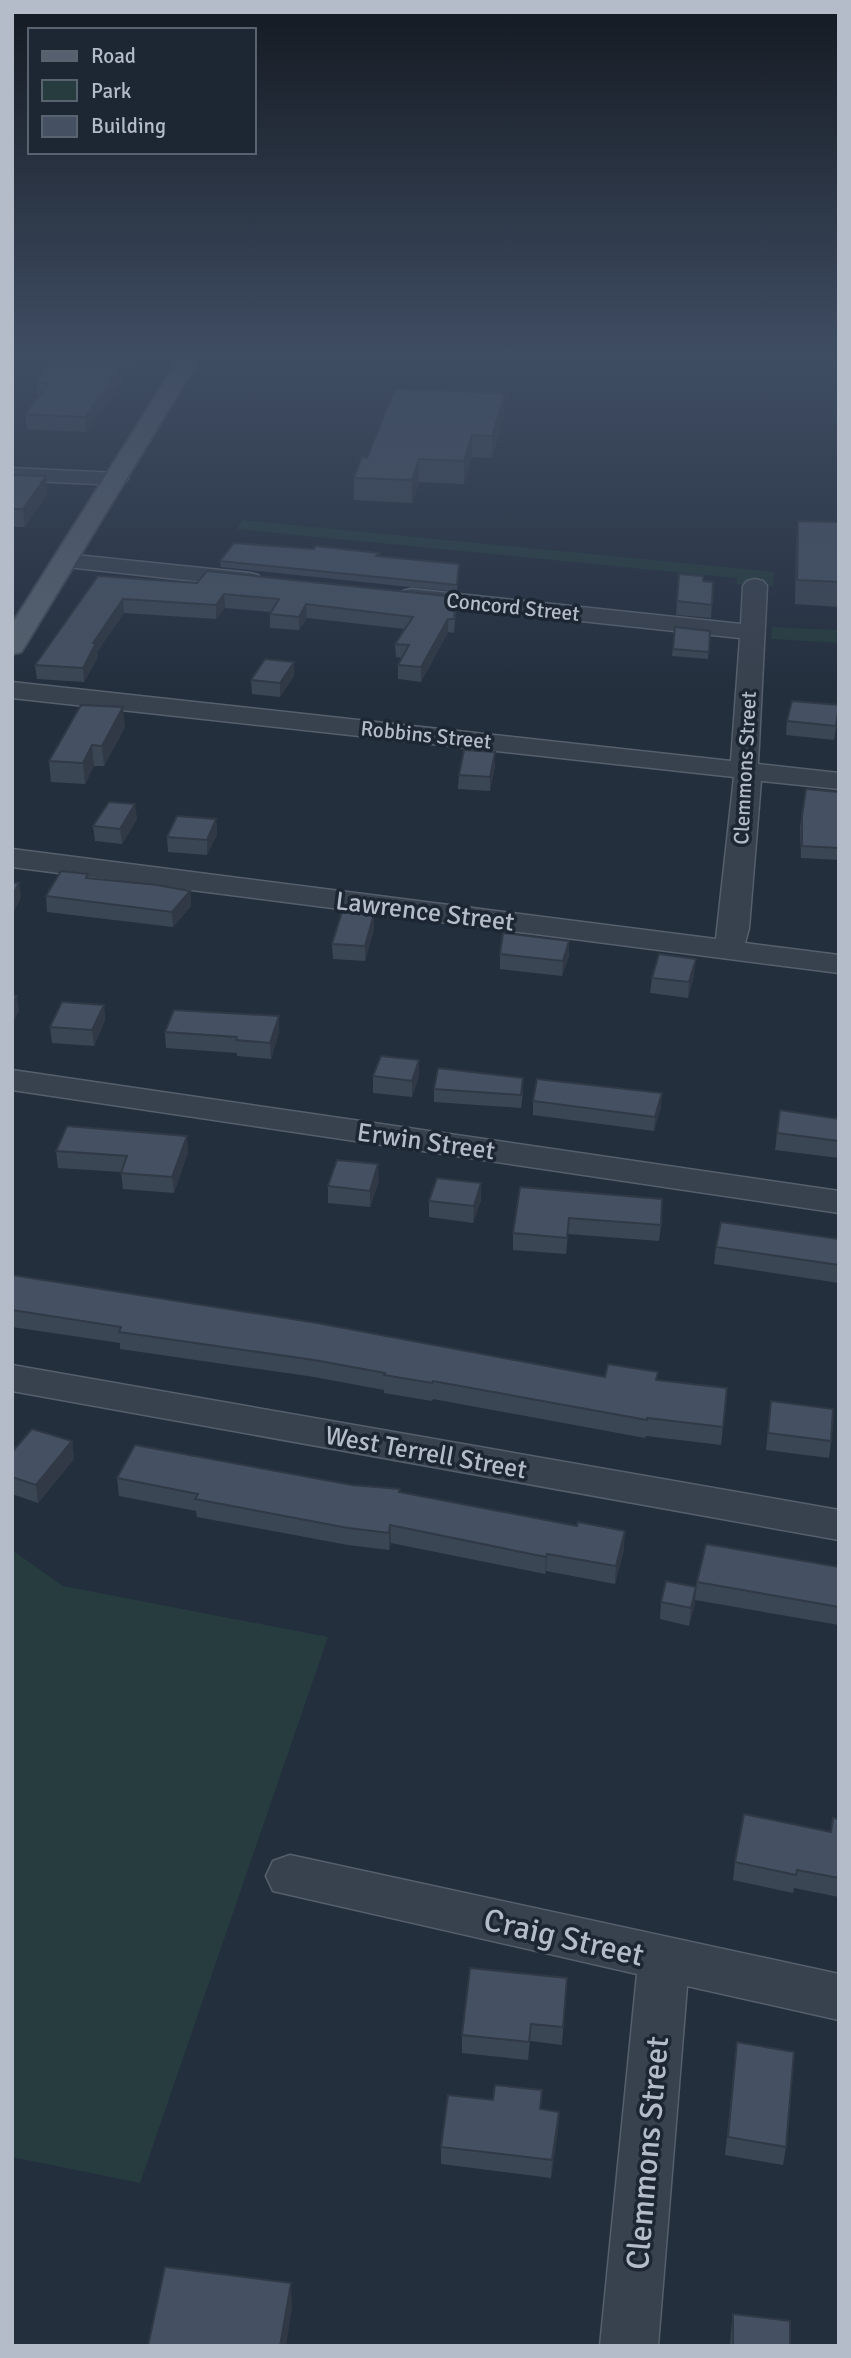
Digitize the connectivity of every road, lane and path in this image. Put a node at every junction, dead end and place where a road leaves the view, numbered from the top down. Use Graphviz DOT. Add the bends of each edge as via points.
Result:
graph roads {
  1 [pos="125,466"];
  2 [pos="12,474"];
  3 [pos="117,479"];
  4 [pos="66,561"];
  5 [pos="266,582"];
  6 [pos="755,586"];
  7 [pos="391,594"];
  8 [pos="752,632"];
  9 [pos="12,646"];
  10 [pos="12,690"];
  11 [pos="745,771"];
  12 [pos="839,781"];
  13 [pos="12,858"];
  14 [pos="728,950"];
  15 [pos="839,964"];
  16 [pos="12,1080"];
  17 [pos="839,1202"];
  18 [pos="12,1378"];
  19 [pos="839,1525"];
  20 [pos="290,1876"];
  21 [pos="664,1960"];
  22 [pos="839,1997"];
  23 [pos="629,2346"];
  1 -- 3 [label="main road"];
  2 -- 3 [label="street"];
  3 -- 4 [label="main road"];
  4 -- 5 [label="street"];
  4 -- 9 [label="main road"];
  6 -- 8 [label="street, Clemmons Street"];
  7 -- 8 [label="street, Concord Street"];
  8 -- 11 [label="street, Clemmons Street"];
  10 -- 11 [label="street, Robbins Street"];
  11 -- 12 [label="street, Robbins Street"];
  11 -- 14 [label="street, Clemmons Street" via="748,782"];
  13 -- 14 [label="street, Lawrence Street"];
  14 -- 15 [label="street, Lawrence Street"];
  16 -- 17 [label="street, Erwin Street"];
  18 -- 19 [label="street, West Terrell Street"];
  20 -- 21 [label="street, Craig Street"];
  21 -- 22 [label="street, Craig Street"];
  21 -- 23 [label="street, Clemmons Street"];
}
